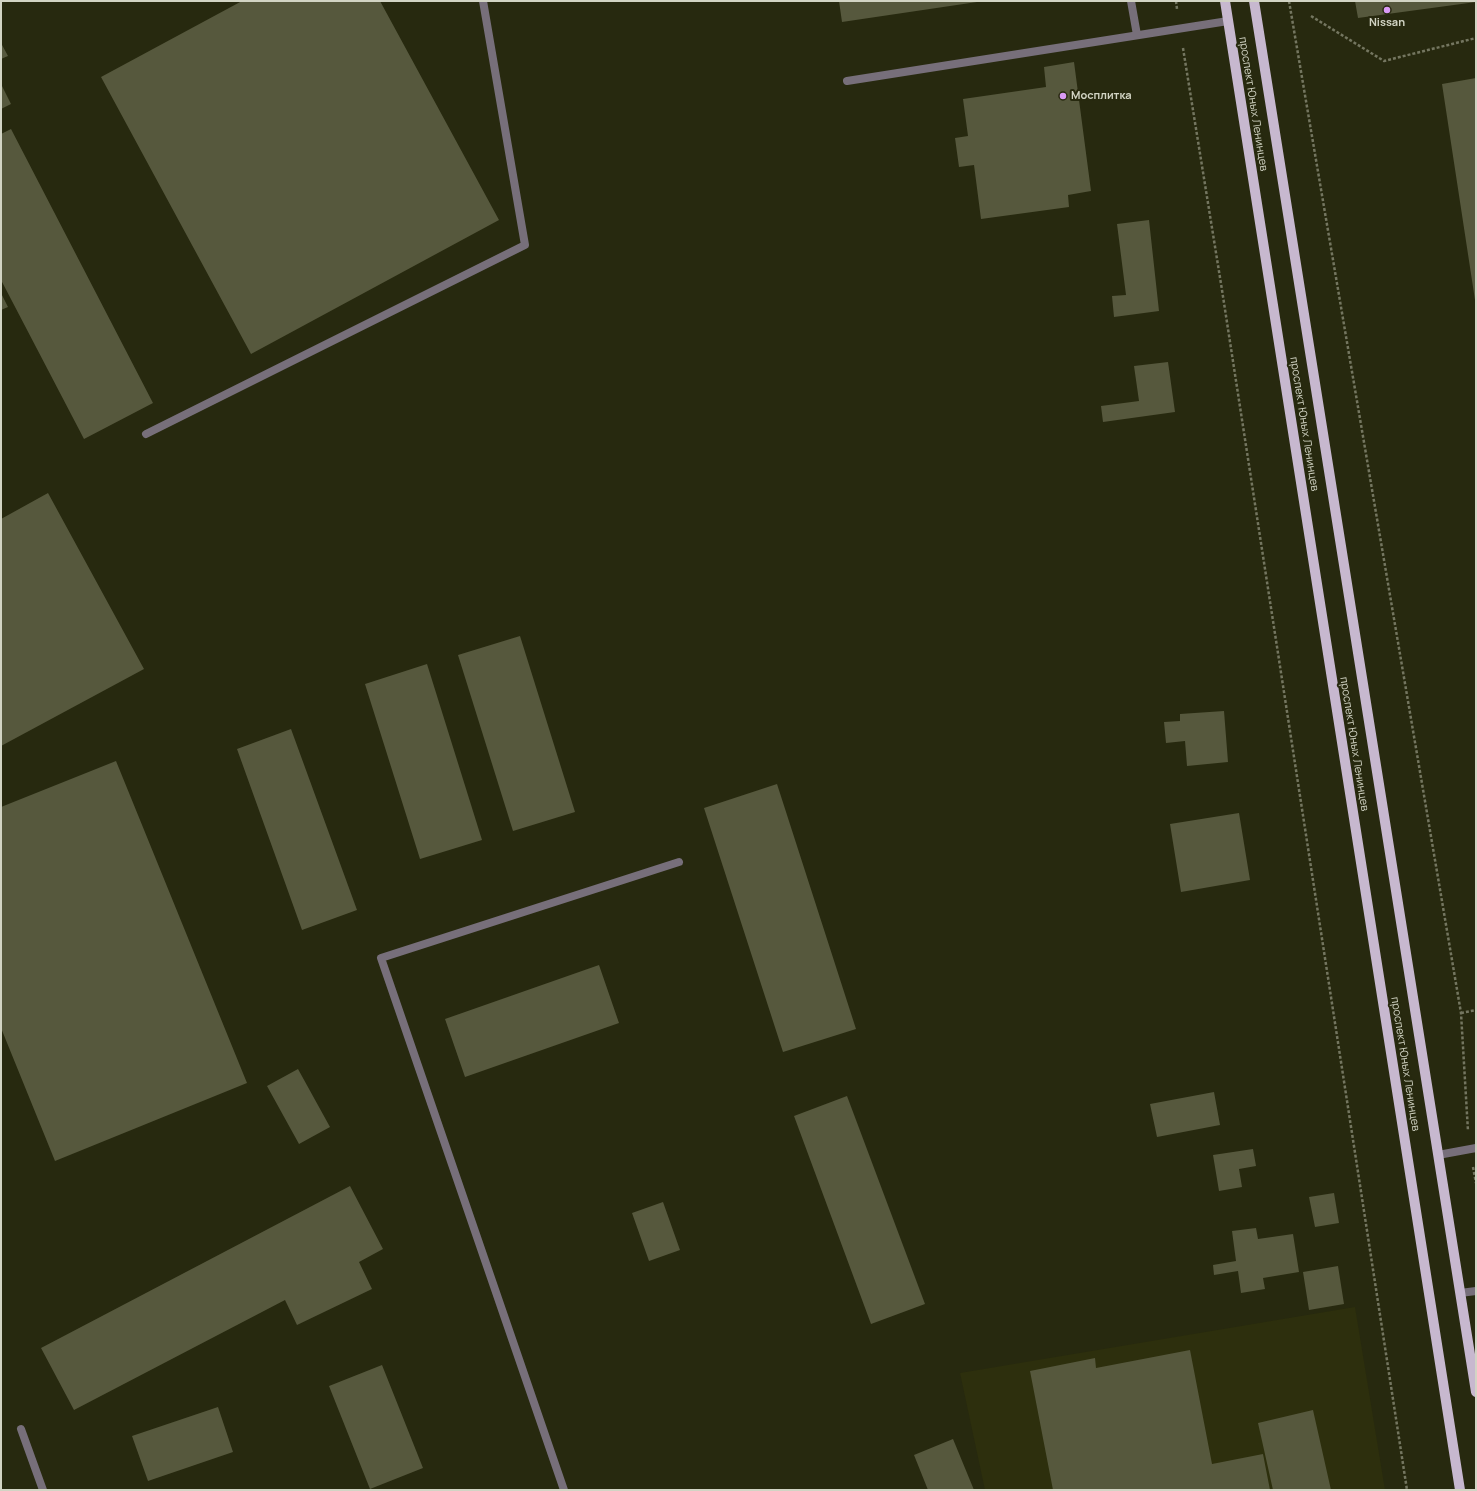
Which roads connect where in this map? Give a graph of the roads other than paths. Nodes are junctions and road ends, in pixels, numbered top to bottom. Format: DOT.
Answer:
graph roads {
  1 [pos="483,1"];
  2 [pos="1131,1"];
  3 [pos="1225,1"];
  4 [pos="1254,1"];
  5 [pos="1228,21"];
  6 [pos="1137,35"];
  7 [pos="847,81"];
  8 [pos="146,434"];
  9 [pos="679,862"];
  10 [pos="1473,1148"];
  11 [pos="1438,1155"];
  12 [pos="1476,1291"];
  13 [pos="1460,1294"];
  14 [pos="1476,1392"];
  15 [pos="21,1430"];
  16 [pos="43,1490"];
  17 [pos="564,1490"];
  18 [pos="1460,1490"];
  1 -- 8 [label="street"];
  2 -- 6 [label="street"];
  3 -- 5 [label="main road, проспект Юных Ленинцев"];
  4 -- 11 [label="main road, проспект Юных Ленинцев"];
  5 -- 6 [label="street"];
  5 -- 18 [label="main road, проспект Юных Ленинцев"];
  6 -- 7 [label="street"];
  9 -- 17 [label="street"];
  10 -- 11 [label="street"];
  11 -- 13 [label="main road, проспект Юных Ленинцев"];
  12 -- 13 [label="street"];
  13 -- 14 [label="main road, проспект Юных Ленинцев"];
  15 -- 16 [label="street"];
}
